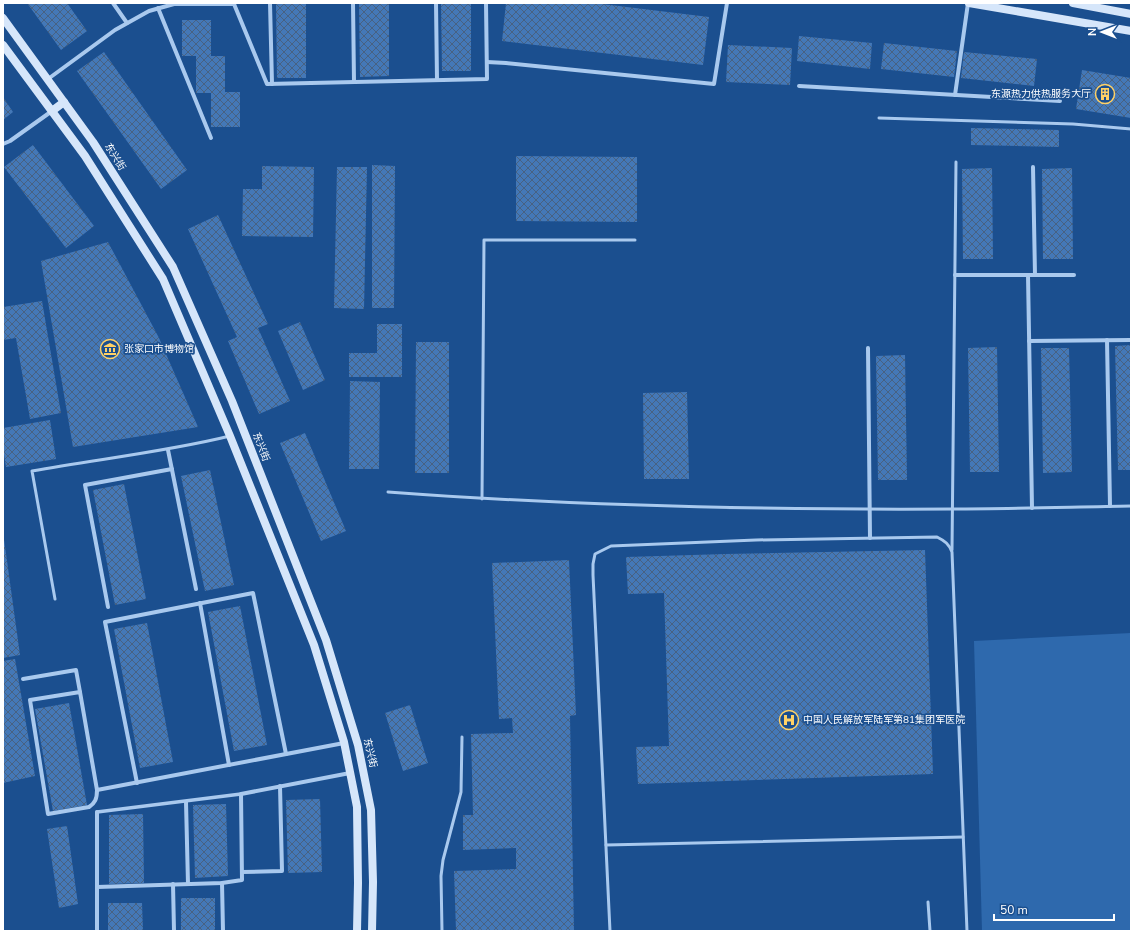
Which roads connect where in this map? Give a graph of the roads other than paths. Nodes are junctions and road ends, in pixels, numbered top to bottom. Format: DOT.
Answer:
graph roads {
  1 [pos="113,3"];
  2 [pos="174,3"];
  3 [pos="270,3"];
  4 [pos="354,3"];
  5 [pos="436,3"];
  6 [pos="486,3"];
  7 [pos="727,3"];
  8 [pos="973,3"];
  9 [pos="1073,3"];
  10 [pos="158,8"];
  11 [pos="1131,14"];
  12 [pos="3,18"];
  13 [pos="127,23"];
  14 [pos="1131,31"];
  15 [pos="3,45"];
  16 [pos="487,62"];
  17 [pos="48,79"];
  18 [pos="437,80"];
  19 [pos="354,82"];
  20 [pos="272,84"];
  21 [pos="799,86"];
  22 [pos="955,95"];
  23 [pos="1060,101"];
  24 [pos="64,102"];
  25 [pos="52,111"];
  26 [pos="879,118"];
  27 [pos="1131,130"];
  28 [pos="211,138"];
  29 [pos="3,144"];
  30 [pos="956,162"];
  31 [pos="1033,167"];
  32 [pos="635,240"];
  33 [pos="955,275"];
  34 [pos="1028,275"];
  35 [pos="1035,275"];
  36 [pos="1074,275"];
  37 [pos="1107,340"];
  38 [pos="1131,340"];
  39 [pos="1029,341"];
  40 [pos="868,348"];
  41 [pos="230,436"];
  42 [pos="168,450"];
  43 [pos="172,469"];
  44 [pos="388,492"];
  45 [pos="482,499"];
  46 [pos="1110,506"];
  47 [pos="1131,506"];
  48 [pos="1032,508"];
  49 [pos="870,509"];
  50 [pos="953,509"];
  51 [pos="870,538"];
  52 [pos="952,552"];
  53 [pos="196,589"];
  54 [pos="55,598"];
  55 [pos="200,603"];
  56 [pos="108,607"];
  57 [pos="22,679"];
  58 [pos="80,692"];
  59 [pos="462,737"];
  60 [pos="344,742"];
  61 [pos="286,754"];
  62 [pos="229,765"];
  63 [pos="350,773"];
  64 [pos="137,783"];
  65 [pos="280,786"];
  66 [pos="97,790"];
  67 [pos="241,794"];
  68 [pos="186,802"];
  69 [pos="97,812"];
  70 [pos="963,837"];
  71 [pos="606,845"];
  72 [pos="242,872"];
  73 [pos="222,883"];
  74 [pos="173,884"];
  75 [pos="188,884"];
  76 [pos="97,887"];
  77 [pos="928,902"];
  78 [pos="97,931"];
  79 [pos="174,931"];
  80 [pos="222,931"];
  81 [pos="357,931"];
  82 [pos="372,931"];
  83 [pos="442,931"];
  84 [pos="610,931"];
  85 [pos="930,931"];
  86 [pos="967,931"];
  1 -- 13 [label="street"];
  2 -- 10 [label="street"];
  2 -- 20 [label="street"];
  3 -- 20 [label="street"];
  4 -- 19 [label="street"];
  5 -- 18 [label="street"];
  6 -- 16 [label="street"];
  7 -- 16 [label="street"];
  8 -- 14 [label="main road"];
  8 -- 22 [label="street"];
  9 -- 11 [label="main road"];
  10 -- 13 [label="street"];
  10 -- 28 [label="street"];
  12 -- 17 [label="main road, 东兴街"];
  13 -- 17 [label="street"];
  15 -- 25 [label="main road"];
  16 -- 18 [label="street"];
  17 -- 24 [label="main road, 东兴街"];
  18 -- 19 [label="street"];
  19 -- 20 [label="street"];
  21 -- 22 [label="street"];
  22 -- 23 [label="street"];
  24 -- 25 [label="main road"];
  24 -- 82 [label="main road, 东兴街"];
  25 -- 29 [label="street"];
  25 -- 41 [label="main road"];
  26 -- 27 [label="lane"];
  30 -- 33 [label="lane"];
  31 -- 35 [label="street"];
  32 -- 45 [label="lane"];
  33 -- 34 [label="street"];
  33 -- 50 [label="lane"];
  34 -- 35 [label="street"];
  34 -- 39 [label="street"];
  35 -- 36 [label="street"];
  37 -- 38 [label="street"];
  37 -- 39 [label="street"];
  37 -- 46 [label="street"];
  39 -- 48 [label="street"];
  40 -- 49 [label="street"];
  41 -- 42 [label="lane"];
  41 -- 60 [label="main road"];
  42 -- 43 [label="street"];
  42 -- 54 [label="lane"];
  43 -- 53 [label="street"];
  43 -- 56 [label="street"];
  44 -- 45 [label="lane"];
  45 -- 49 [label="lane"];
  46 -- 47 [label="lane"];
  46 -- 48 [label="lane"];
  48 -- 50 [label="lane"];
  49 -- 50 [label="lane"];
  49 -- 51 [label="street"];
  50 -- 52 [label="lane"];
  51 -- 52 [label="lane"];
  51 -- 71 [label="lane"];
  52 -- 70 [label="lane"];
  55 -- 61 [label="street"];
  55 -- 62 [label="street"];
  55 -- 64 [label="street"];
  57 -- 58 [label="street"];
  58 -- 66 [label="street"];
  58 -- 66 [label="street"];
  59 -- 83 [label="lane"];
  60 -- 61 [label="street"];
  60 -- 63 [label="main road"];
  61 -- 62 [label="street"];
  62 -- 64 [label="street"];
  63 -- 65 [label="street"];
  63 -- 81 [label="main road"];
  64 -- 66 [label="street"];
  65 -- 67 [label="street"];
  65 -- 72 [label="street"];
  67 -- 68 [label="street"];
  67 -- 72 [label="street"];
  68 -- 69 [label="street"];
  68 -- 75 [label="street"];
  69 -- 76 [label="street"];
  70 -- 71 [label="lane"];
  70 -- 86 [label="lane"];
  71 -- 84 [label="lane"];
  72 -- 73 [label="street"];
  73 -- 75 [label="street"];
  73 -- 80 [label="street"];
  74 -- 75 [label="street"];
  74 -- 76 [label="street"];
  74 -- 79 [label="street"];
  76 -- 78 [label="street"];
  77 -- 85 [label="lane"];
}
